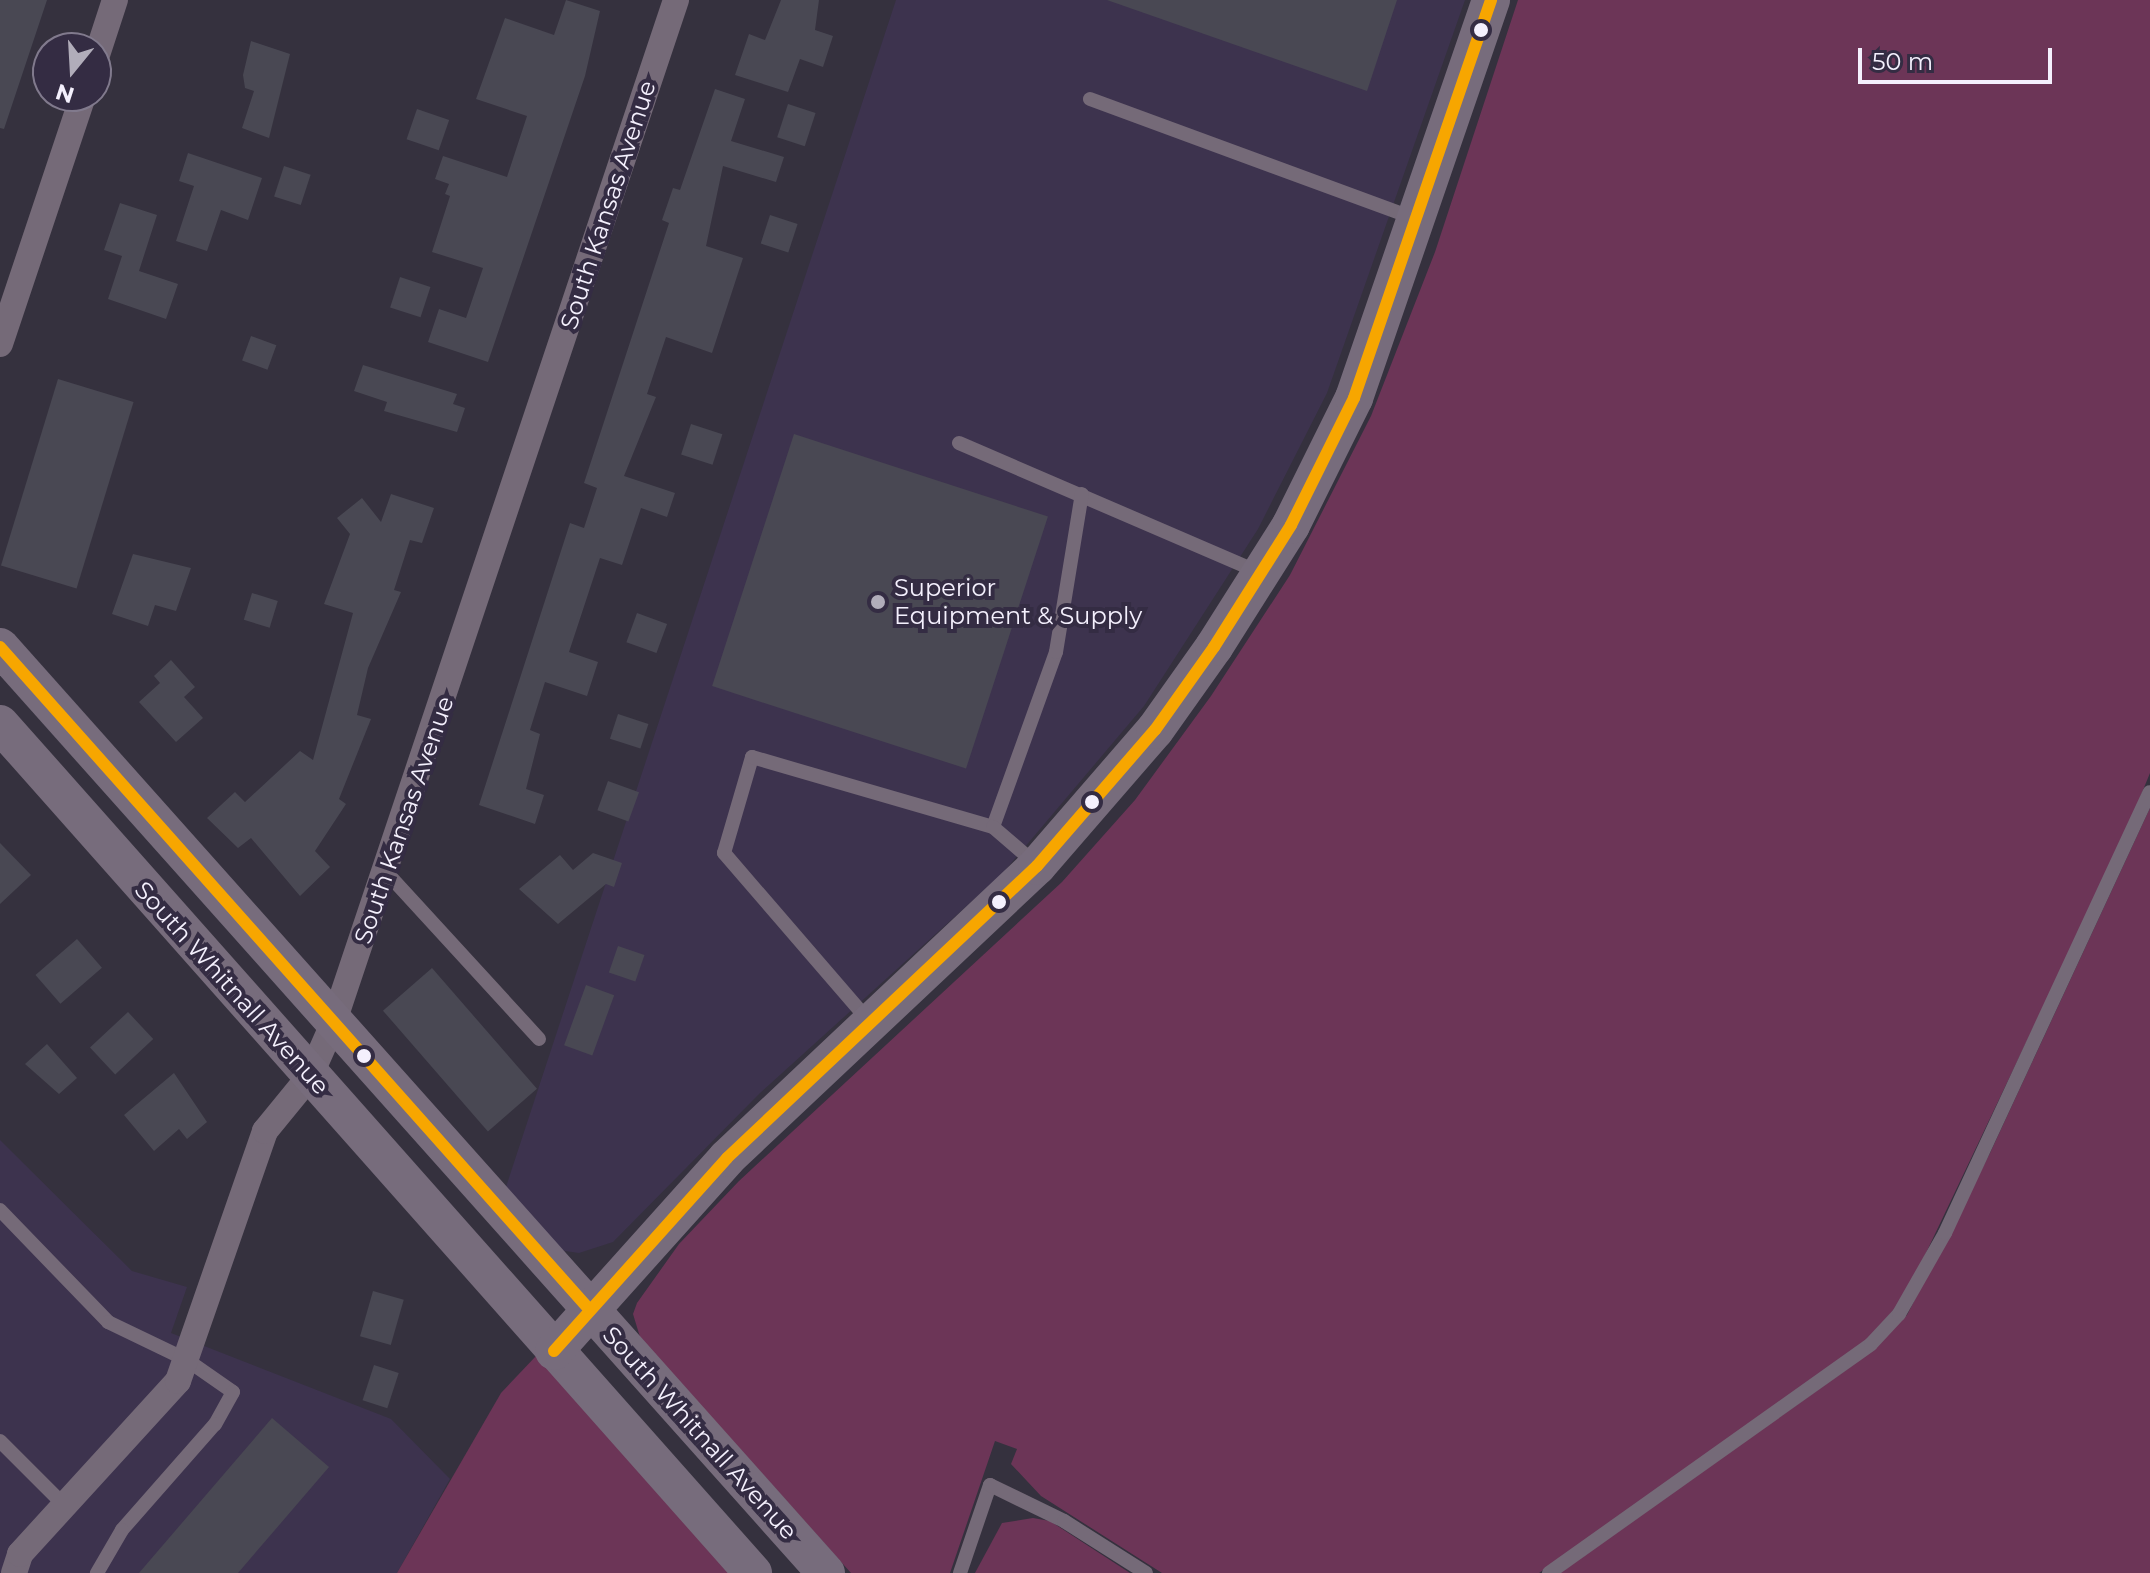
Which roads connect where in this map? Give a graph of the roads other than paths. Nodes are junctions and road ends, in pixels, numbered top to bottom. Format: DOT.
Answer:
graph roads {
  1 [pos="115,0"];
  2 [pos="676,0"];
  3 [pos="1491,0"];
  4 [pos="105,32"];
  5 [pos="1090,99"];
  6 [pos="78,112"];
  7 [pos="1417,220"];
  8 [pos="0,344"];
  9 [pos="959,443"];
  10 [pos="1082,494"];
  11 [pos="1261,573"];
  12 [pos="0,647"];
  13 [pos="0,724"];
  14 [pos="113,775"];
  15 [pos="2150,792"];
  16 [pos="74,811"];
  17 [pos="993,827"];
  18 [pos="1037,866"];
  19 [pos="387,873"];
  20 [pos="870,1022"];
  21 [pos="333,1024"];
  22 [pos="539,1039"];
  23 [pos="310,1076"];
  24 [pos="0,1210"];
  25 [pos="589,1309"];
  26 [pos="554,1351"];
  27 [pos="187,1360"];
  28 [pos="0,1441"];
  29 [pos="66,1507"];
  30 [pos="14,1573"];
  31 [pos="97,1573"];
  32 [pos="753,1573"];
  33 [pos="826,1573"];
  34 [pos="960,1573"];
  35 [pos="1146,1573"];
  36 [pos="1549,1573"];
  1 -- 4 [label="street"];
  2 -- 19 [label="street, South Kansas Avenue"];
  3 -- 7 [label="street"];
  5 -- 7 [label="lane"];
  6 -- 8 [label="street"];
  7 -- 11 [label="street"];
  9 -- 10 [label="lane"];
  10 -- 11 [label="lane"];
  10 -- 17 [label="lane"];
  11 -- 18 [label="street"];
  12 -- 14 [label="street, South Whitnall Avenue"];
  13 -- 16 [label="street, South Whitnall Avenue"];
  14 -- 16 [label="street"];
  14 -- 21 [label="street, South Whitnall Avenue"];
  15 -- 36 [label="lane"];
  16 -- 23 [label="street, South Whitnall Avenue"];
  17 -- 18 [label="lane"];
  17 -- 20 [label="lane"];
  18 -- 20 [label="street"];
  19 -- 21 [label="street, South Kansas Avenue"];
  19 -- 22 [label="lane"];
  20 -- 25 [label="street"];
  21 -- 23 [label="street, South Kansas Avenue"];
  21 -- 25 [label="street, South Whitnall Avenue"];
  23 -- 26 [label="street, South Whitnall Avenue"];
  23 -- 27 [label="street, South Kansas Avenue"];
  24 -- 27 [label="lane"];
  25 -- 26 [label="street"];
  25 -- 33 [label="street, South Whitnall Avenue"];
  26 -- 32 [label="street, South Whitnall Avenue"];
  27 -- 29 [label="street, South Kansas Avenue"];
  27 -- 31 [label="lane"];
  28 -- 29 [label="lane"];
  29 -- 30 [label="street, South Kansas Avenue"];
  34 -- 35 [label="lane"];
}
